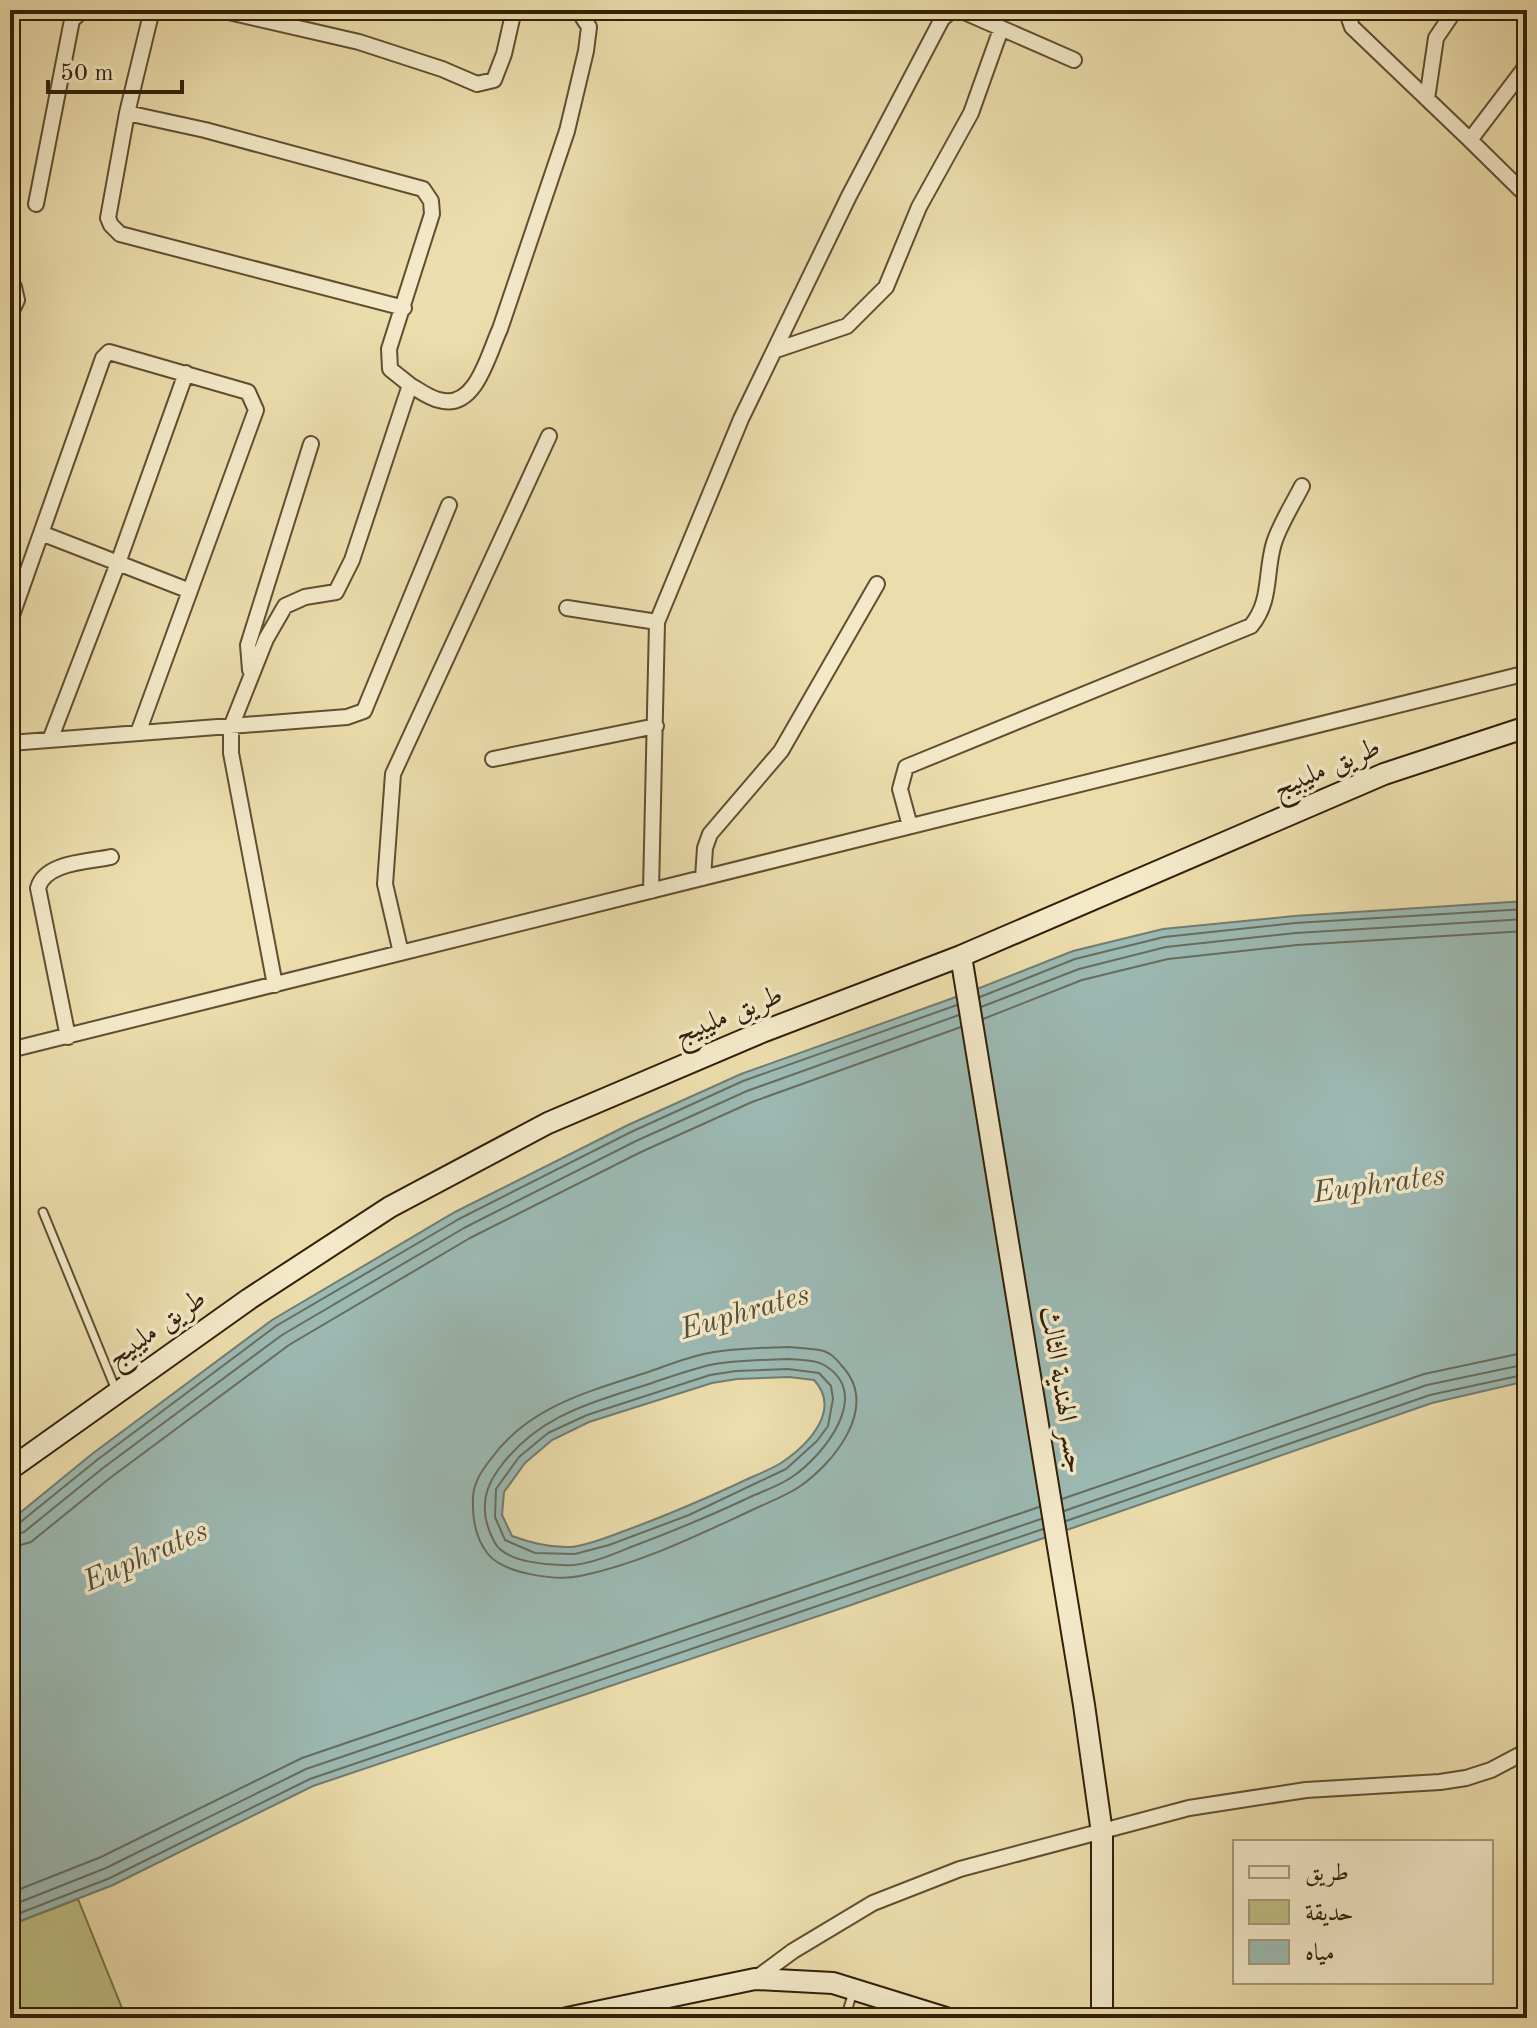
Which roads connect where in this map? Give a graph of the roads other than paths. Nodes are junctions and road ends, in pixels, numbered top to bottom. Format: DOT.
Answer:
graph roads {
  1 [pos="83,10"];
  2 [pos="128,10"];
  3 [pos="220,10"];
  4 [pos="514,10"];
  5 [pos="578,10"];
  6 [pos="1346,10"];
  7 [pos="1455,10"];
  8 [pos="152,12"];
  9 [pos="1001,29"];
  10 [pos="1074,60"];
  11 [pos="1527,65"];
  12 [pos="1427,99"];
  13 [pos="127,113"];
  14 [pos="1470,140"];
  15 [pos="1527,195"];
  16 [pos="36,204"];
  17 [pos="10,285"];
  18 [pos="404,308"];
  19 [pos="10,315"];
  20 [pos="776,350"];
  21 [pos="186,373"];
  22 [pos="410,385"];
  23 [pos="549,436"];
  24 [pos="311,444"];
  25 [pos="1302,486"];
  26 [pos="449,505"];
  27 [pos="41,533"];
  28 [pos="118,563"];
  29 [pos="877,584"];
  30 [pos="190,591"];
  31 [pos="567,608"];
  32 [pos="10,621"];
  33 [pos="657,622"];
  34 [pos="1527,673"];
  35 [pos="250,674"];
  36 [pos="656,726"];
  37 [pos="231,727"];
  38 [pos="1527,727"];
  39 [pos="138,733"];
  40 [pos="50,740"];
  41 [pos="10,743"];
  42 [pos="493,759"];
  43 [pos="910,826"];
  44 [pos="111,857"];
  45 [pos="703,878"];
  46 [pos="651,891"];
  47 [pos="401,953"];
  48 [pos="961,956"];
  49 [pos="275,985"];
  50 [pos="68,1037"];
  51 [pos="10,1050"];
  52 [pos="43,1212"];
  53 [pos="117,1392"];
  54 [pos="10,1469"];
  55 [pos="1527,1751"];
  56 [pos="1102,1833"];
  57 [pos="755,1979"];
  58 [pos="854,1989"];
  59 [pos="567,2018"];
  60 [pos="845,2018"];
  61 [pos="946,2018"];
  62 [pos="1102,2018"];
  1 -- 16 [label="street"];
  2 -- 8 [label="street"];
  3 -- 4 [label="street"];
  5 -- 22 [label="street"];
  6 -- 12 [label="street"];
  7 -- 12 [label="street"];
  8 -- 13 [label="street"];
  9 -- 10 [label="street"];
  9 -- 20 [label="street"];
  9 -- 20 [label="street"];
  11 -- 14 [label="street"];
  12 -- 14 [label="street"];
  13 -- 18 [label="street"];
  13 -- 18 [label="street"];
  14 -- 15 [label="street"];
  17 -- 19 [label="street"];
  18 -- 22 [label="street"];
  20 -- 33 [label="street"];
  21 -- 27 [label="street"];
  21 -- 28 [label="street"];
  21 -- 30 [label="street"];
  22 -- 35 [label="street"];
  23 -- 47 [label="street"];
  24 -- 35 [label="street"];
  25 -- 43 [label="street"];
  26 -- 37 [label="street"];
  27 -- 28 [label="street"];
  27 -- 32 [label="street"];
  28 -- 30 [label="street"];
  28 -- 40 [label="street"];
  29 -- 45 [label="street"];
  30 -- 39 [label="street"];
  31 -- 33 [label="street"];
  33 -- 36 [label="street"];
  34 -- 43 [label="street"];
  35 -- 37 [label="street"];
  36 -- 42 [label="street"];
  36 -- 46 [label="street"];
  37 -- 39 [label="street"];
  37 -- 49 [label="street"];
  38 -- 48 [label="street, طريق مليبيج"];
  39 -- 40 [label="street"];
  40 -- 41 [label="street"];
  43 -- 45 [label="street"];
  44 -- 50 [label="street"];
  45 -- 46 [label="street"];
  46 -- 47 [label="street"];
  47 -- 49 [label="street"];
  48 -- 53 [label="street, طريق مليبيج"];
  48 -- 56 [label="street, جسر الهندية الثالث"];
  49 -- 50 [label="street"];
  50 -- 51 [label="street"];
  52 -- 53 [label="lane"];
  53 -- 54 [label="street, طريق مليبيج"];
  55 -- 56 [label="street"];
  56 -- 57 [label="street"];
  56 -- 62 [label="street, جسر الهندية الثالث"];
  57 -- 58 [label="street"];
  57 -- 59 [label="street"];
  58 -- 60 [label="lane"];
  58 -- 61 [label="street"];
}
